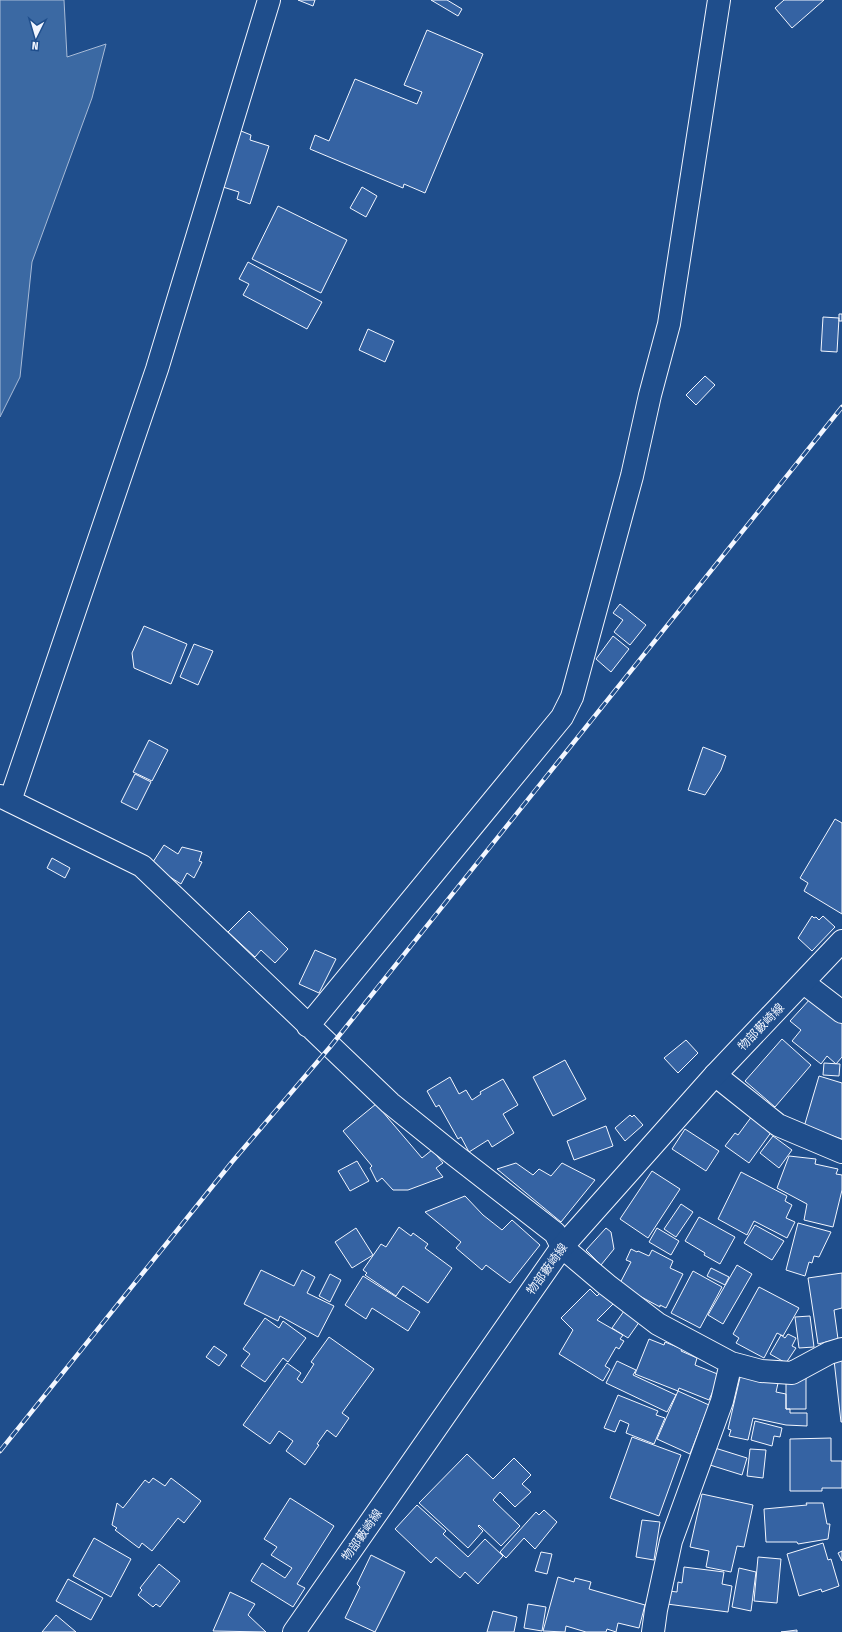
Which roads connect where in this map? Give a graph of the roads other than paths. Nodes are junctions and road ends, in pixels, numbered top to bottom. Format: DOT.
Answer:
graph roads {
  1 [pos="269,0"];
  2 [pos="719,0"];
  3 [pos="5,799"];
  4 [pos="842,941"];
  5 [pos="804,983"];
  6 [pos="842,1012"];
  7 [pos="308,1026"];
  8 [pos="715,1075"];
  9 [pos="842,1152"];
  10 [pos="562,1247"];
  11 [pos="842,1349"];
  12 [pos="731,1363"];
  13 [pos="294,1632"];
  14 [pos="653,1632"];
  1 -- 3 [label="street"];
  2 -- 7 [label="street"];
  3 -- 7 [label="street"];
  4 -- 5 [label="street, 物部藪崎線"];
  5 -- 6 [label="street"];
  5 -- 8 [label="street, 物部藪崎線"];
  7 -- 10 [label="street"];
  8 -- 9 [label="street"];
  8 -- 10 [label="street, 物部藪崎線"];
  10 -- 12 [label="street"];
  10 -- 13 [label="street, 物部藪崎線"];
  11 -- 12 [label="street"];
  12 -- 14 [label="street"];
}
